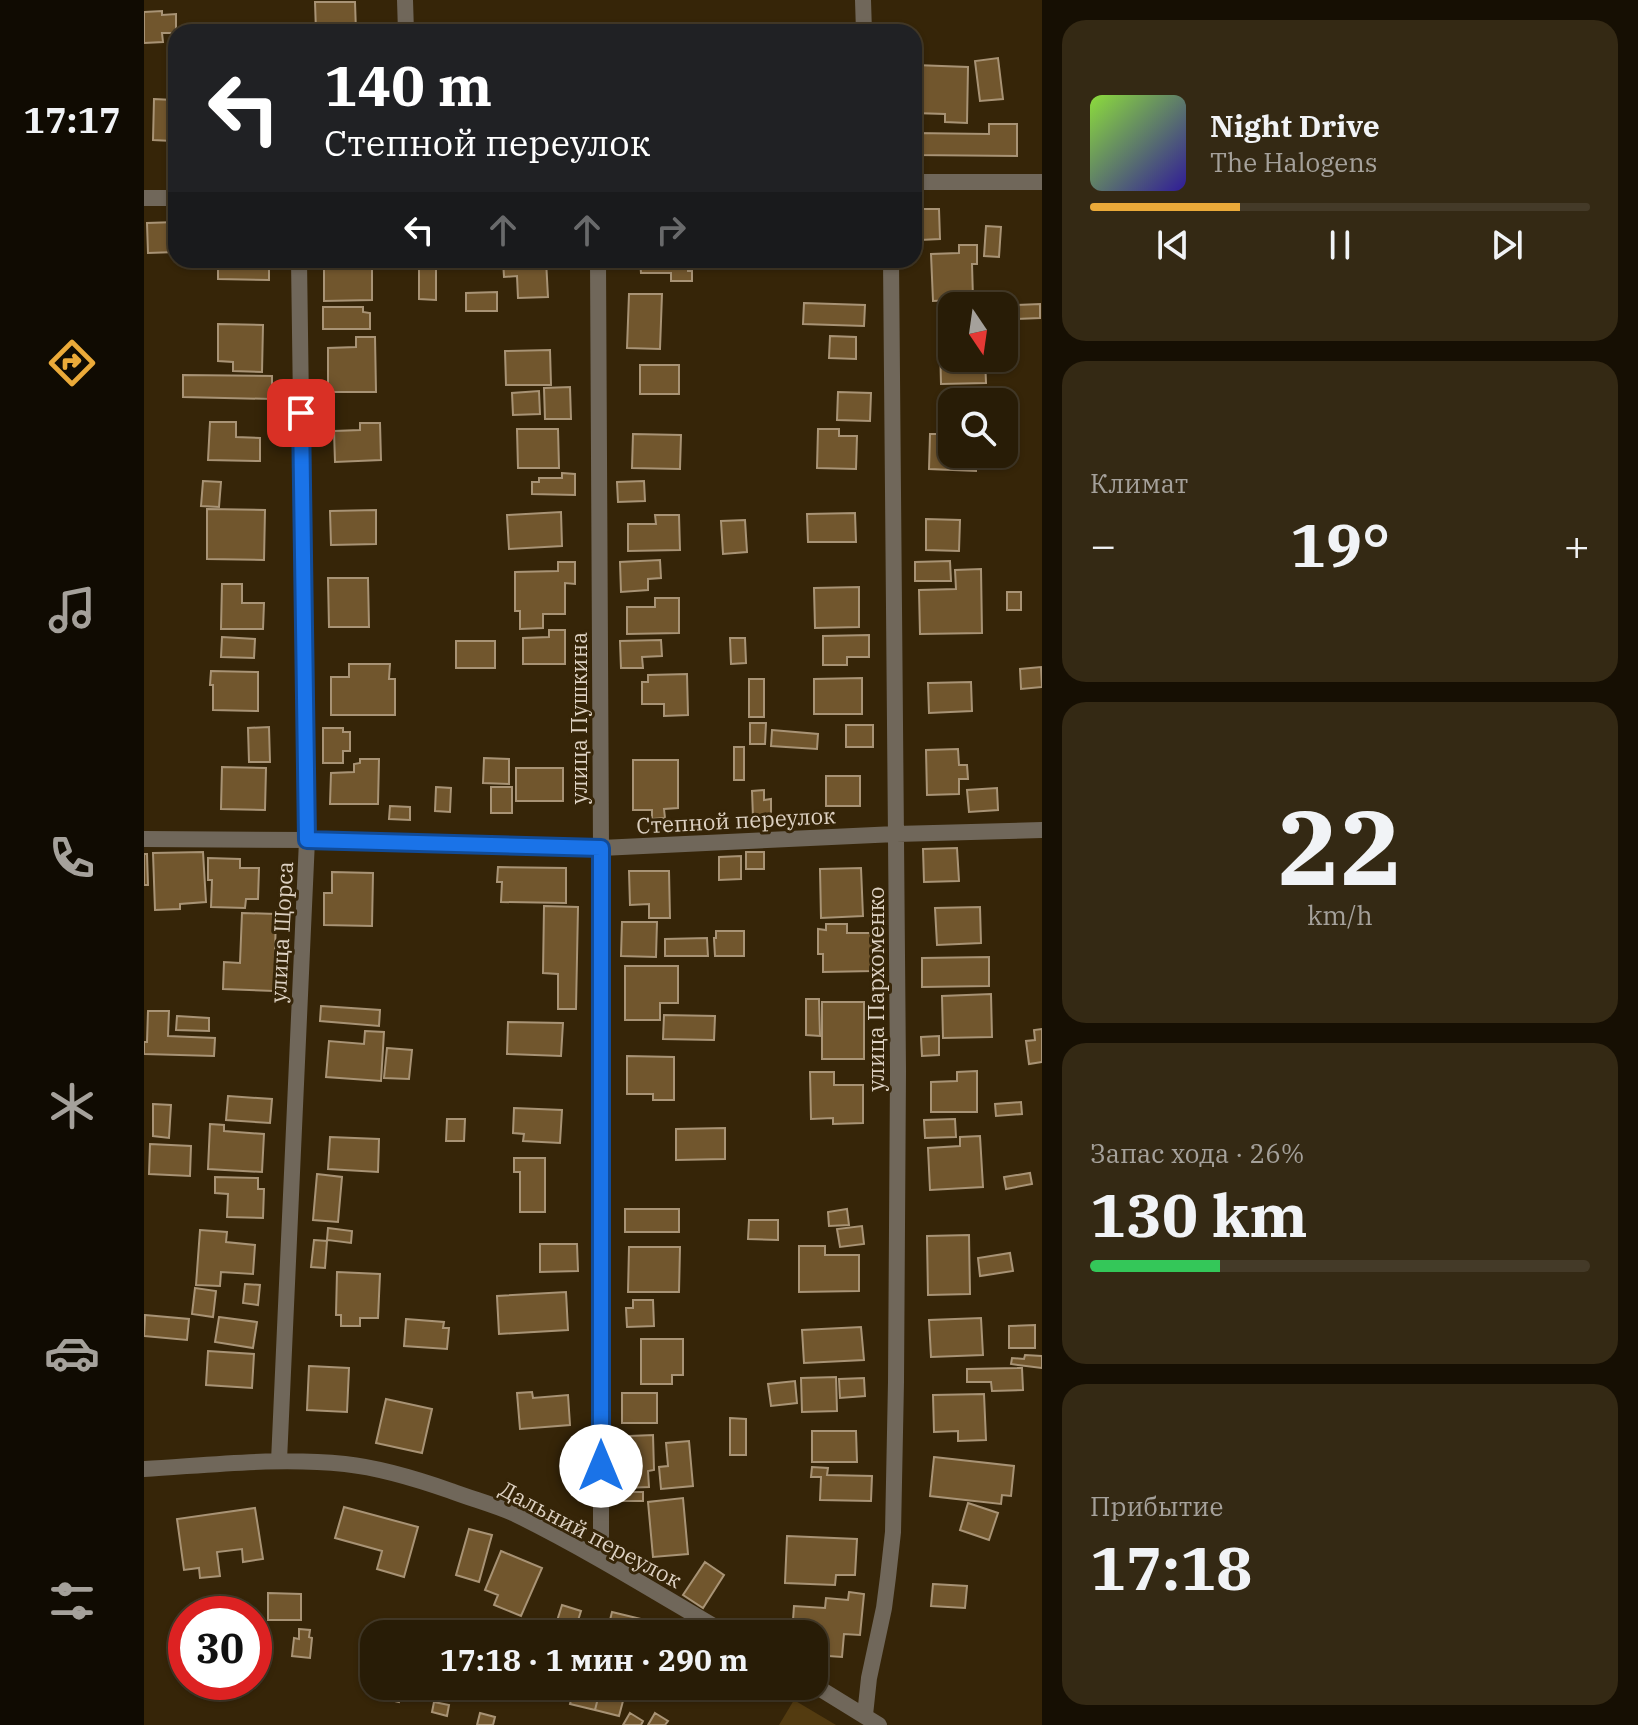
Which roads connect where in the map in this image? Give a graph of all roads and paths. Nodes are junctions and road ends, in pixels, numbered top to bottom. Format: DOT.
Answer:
graph roads {
  1 [pos="405,0"];
  2 [pos="863,0"];
  3 [pos="406,24"];
  4 [pos="864,24"];
  5 [pos="922,182"];
  6 [pos="1042,182"];
  7 [pos="144,198"];
  8 [pos="168,198"];
  9 [pos="299,268"];
  10 [pos="598,268"];
  11 [pos="891,268"];
  12 [pos="1042,830"];
  13 [pos="896,834"];
  14 [pos="144,839"];
  15 [pos="307,840"];
  16 [pos="601,848"];
  17 [pos="279,1461"];
  18 [pos="144,1469"];
  19 [pos="601,1559"];
  20 [pos="703,1620"];
  21 [pos="828,1693"];
  22 [pos="872,1720"];
  1 -- 3 [label="street"];
  2 -- 4 [label="street"];
  5 -- 6 [label="street"];
  7 -- 8 [label="street"];
  9 -- 15 [label="street, улица Щорса"];
  10 -- 16 [label="street, улица Пушкина"];
  11 -- 13 [label="street, улица Пархоменко"];
  12 -- 13 [label="street, Степной переулок"];
  13 -- 16 [label="street, Степной переулок"];
  13 -- 22 [label="street, улица Пархоменко"];
  14 -- 15 [label="street, Степной переулок"];
  15 -- 16 [label="street, Степной переулок"];
  15 -- 17 [label="street, улица Щорса"];
  16 -- 19 [label="street, улица Пушкина"];
  17 -- 18 [label="street, Дальний переулок"];
  17 -- 19 [label="street, Дальний переулок"];
  19 -- 20 [label="street, Дальний переулок"];
  21 -- 22 [label="street"];
}
